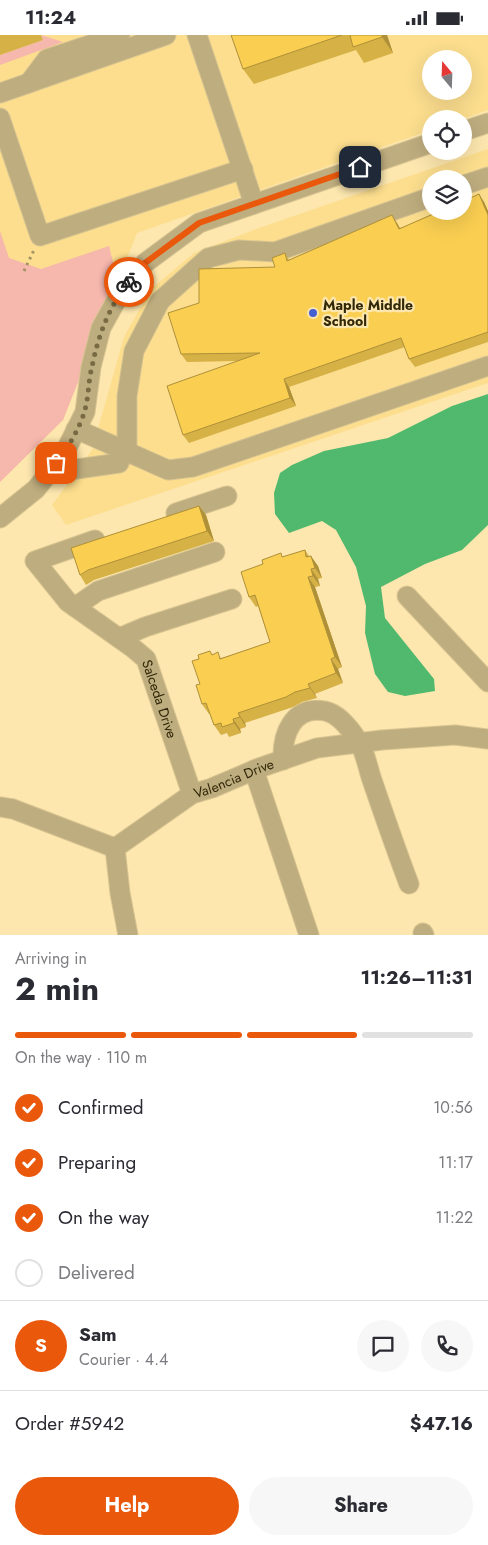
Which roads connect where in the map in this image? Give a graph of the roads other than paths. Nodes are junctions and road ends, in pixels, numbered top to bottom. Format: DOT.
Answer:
graph roads {
  1 [pos="120,35"];
  2 [pos="166,35"];
  3 [pos="197,35"];
  4 [pos="29,83"];
  5 [pos="0,93"];
  6 [pos="0,118"];
  7 [pos="488,123"];
  8 [pos="472,128"];
  9 [pos="422,146"];
  10 [pos="243,169"];
  11 [pos="488,177"];
  12 [pos="472,182"];
  13 [pos="422,200"];
  14 [pos="254,204"];
  15 [pos="488,366"];
  16 [pos="76,429"];
  17 [pos="124,451"];
  18 [pos="49,473"];
  19 [pos="227,496"];
  20 [pos="0,518"];
  21 [pos="163,518"];
  22 [pos="108,536"];
  23 [pos="215,553"];
  24 [pos="407,596"];
  25 [pos="232,599"];
  26 [pos="75,607"];
  27 [pos="119,638"];
  28 [pos="488,683"];
  29 [pos="488,739"];
  30 [pos="360,743"];
  31 [pos="283,760"];
  32 [pos="254,770"];
  33 [pos="192,794"];
  34 [pos="0,807"];
  35 [pos="115,848"];
  36 [pos="409,885"];
  37 [pos="128,935"];
  38 [pos="309,935"];
  1 -- 4 [label="street"];
  2 -- 4 [label="street"];
  3 -- 10 [label="street"];
  4 -- 5 [label="street"];
  6 -- 10 [label="street"];
  7 -- 8 [label="street"];
  9 -- 14 [label="street"];
  10 -- 14 [label="street"];
  11 -- 12 [label="street"];
  13 -- 17 [label="street"];
  14 -- 16 [label="street"];
  15 -- 17 [label="street"];
  16 -- 17 [label="street"];
  16 -- 18 [label="street"];
  17 -- 18 [label="street"];
  18 -- 20 [label="street"];
  19 -- 21 [label="street"];
  22 -- 26 [label="street, Salceda Drive"];
  23 -- 26 [label="street"];
  24 -- 28 [label="street"];
  25 -- 27 [label="street"];
  26 -- 27 [label="street, Salceda Drive"];
  27 -- 33 [label="street, Salceda Drive"];
  29 -- 30 [label="street, Valencia Drive"];
  30 -- 31 [label="street, Valencia Drive"];
  30 -- 31 [label="street"];
  30 -- 36 [label="street"];
  31 -- 32 [label="street, Valencia Drive"];
  32 -- 33 [label="street, Valencia Drive"];
  32 -- 38 [label="street"];
  33 -- 35 [label="street, Valencia Drive"];
  34 -- 35 [label="street"];
  35 -- 37 [label="street"];
}
